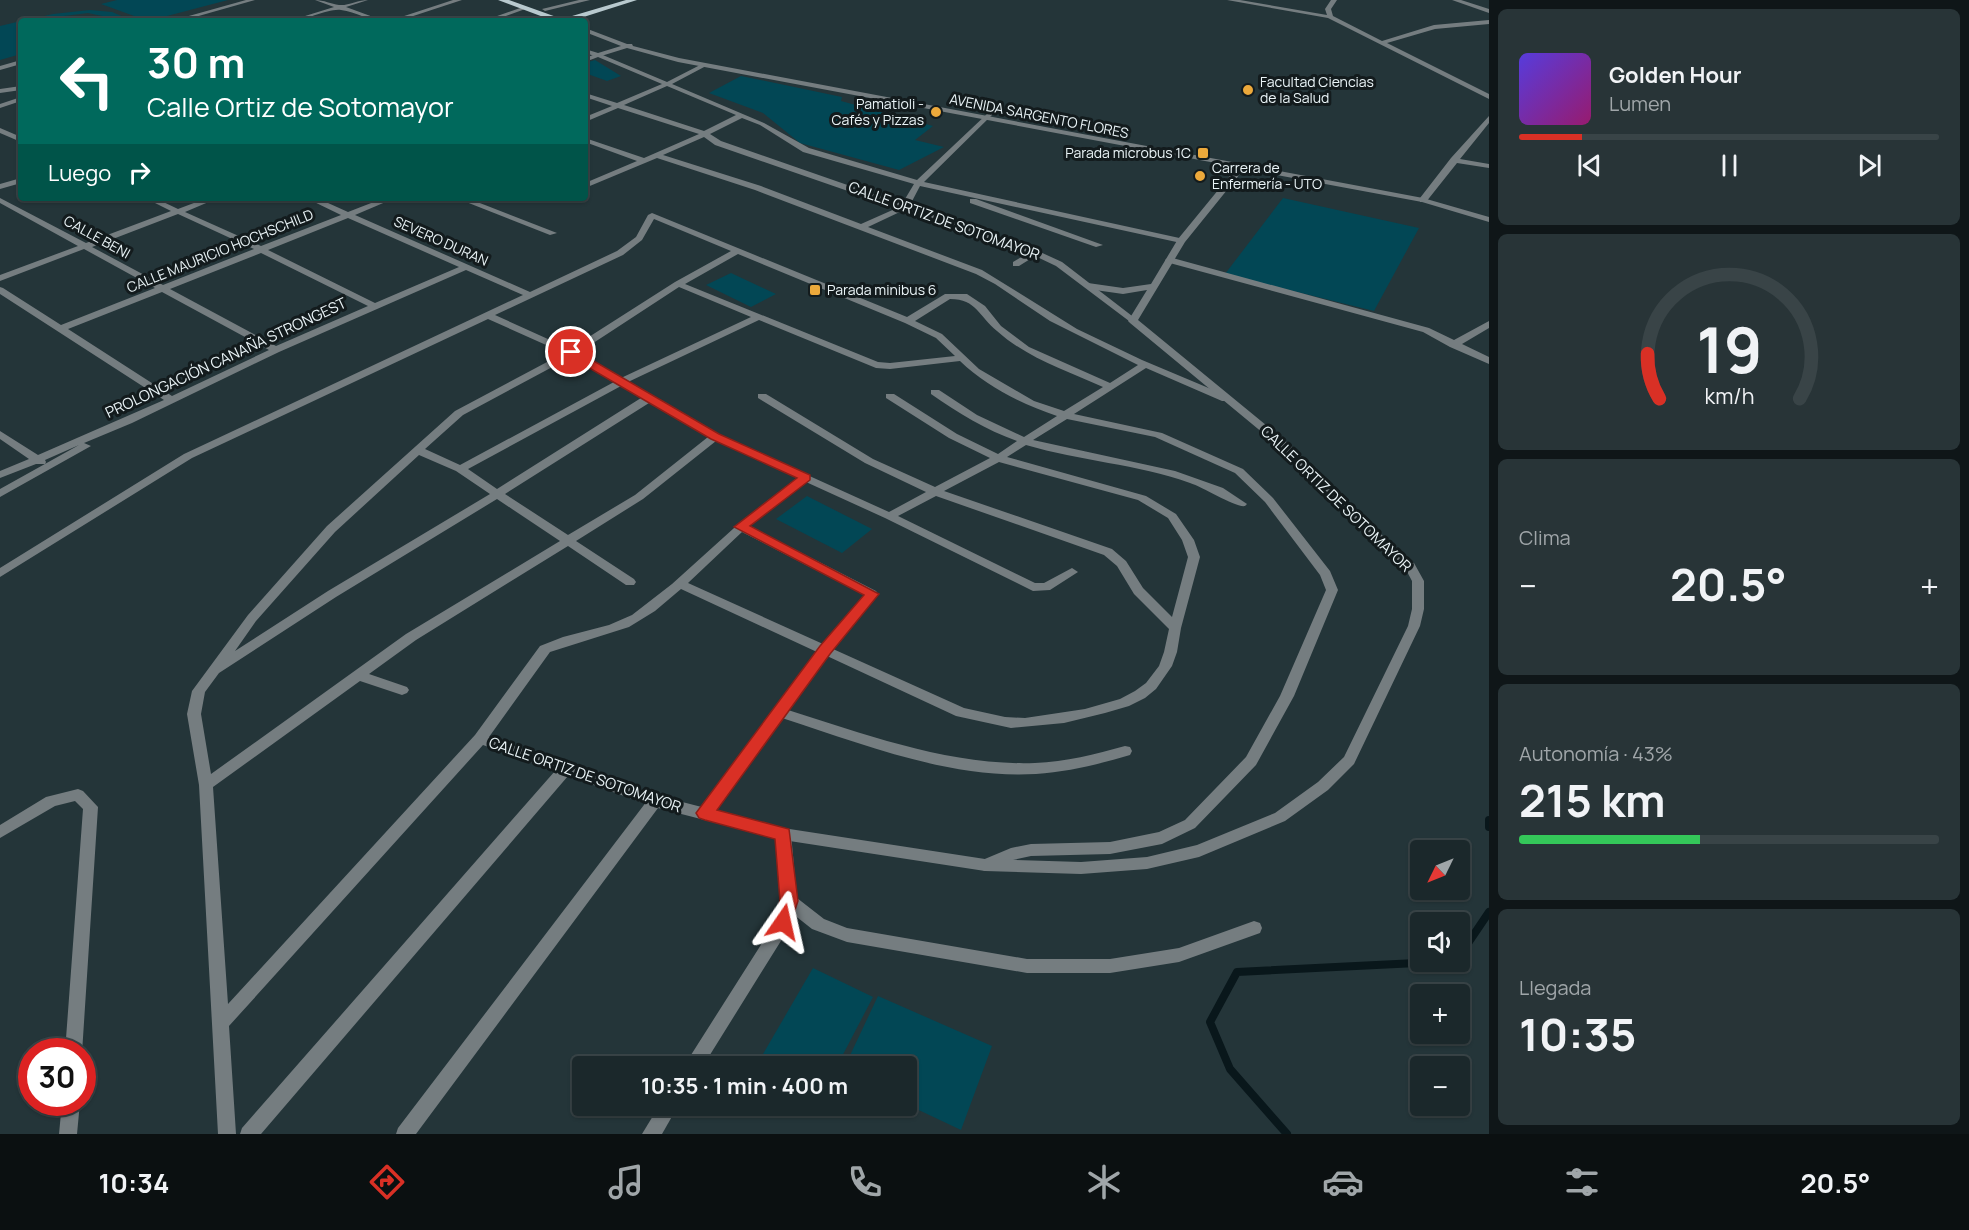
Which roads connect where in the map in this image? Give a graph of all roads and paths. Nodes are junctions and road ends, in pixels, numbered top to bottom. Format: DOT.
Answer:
graph roads {
  1 [pos="252,0"];
  2 [pos="318,0"];
  3 [pos="365,0"];
  4 [pos="459,0"];
  5 [pos="502,0"];
  6 [pos="520,0"];
  7 [pos="587,0"];
  8 [pos="623,0"];
  9 [pos="633,0"];
  10 [pos="1230,0"];
  11 [pos="1334,0"];
  12 [pos="1455,0"];
  13 [pos="340,7"];
  14 [pos="525,8"];
  15 [pos="545,9"];
  16 [pos="1489,11"];
  17 [pos="1330,17"];
  18 [pos="185,18"];
  19 [pos="302,18"];
  20 [pos="372,18"];
  21 [pos="402,18"];
  22 [pos="495,18"];
  23 [pos="560,18"];
  24 [pos="562,18"];
  25 [pos="567,18"];
  26 [pos="568,18"];
  27 [pos="1489,22"];
  28 [pos="588,24"];
  29 [pos="588,32"];
  30 [pos="639,41"];
  31 [pos="1381,43"];
  32 [pos="627,46"];
  33 [pos="588,52"];
  34 [pos="598,55"];
  35 [pos="588,59"];
  36 [pos="18,63"];
  37 [pos="704,65"];
  38 [pos="0,68"];
  39 [pos="18,82"];
  40 [pos="0,85"];
  41 [pos="665,85"];
  42 [pos="18,88"];
  43 [pos="0,91"];
  44 [pos="588,96"];
  45 [pos="1489,97"];
  46 [pos="18,100"];
  47 [pos="0,106"];
  48 [pos="620,106"];
  49 [pos="742,115"];
  50 [pos="987,117"];
  51 [pos="1489,118"];
  52 [pos="588,119"];
  53 [pos="0,130"];
  54 [pos="705,134"];
  55 [pos="18,139"];
  56 [pos="588,141"];
  57 [pos="656,155"];
  58 [pos="1201,156"];
  59 [pos="643,160"];
  60 [pos="1454,160"];
  61 [pos="1489,165"];
  62 [pos="1241,167"];
  63 [pos="18,181"];
  64 [pos="918,183"];
  65 [pos="588,185"];
  66 [pos="0,187"];
  67 [pos="939,187"];
  68 [pos="1430,194"];
  69 [pos="0,200"];
  70 [pos="1423,200"];
  71 [pos="155,201"];
  72 [pos="206,201"];
  73 [pos="317,201"];
  74 [pos="383,201"];
  75 [pos="468,201"];
  76 [pos="905,207"];
  77 [pos="178,212"];
  78 [pos="1489,213"];
  79 [pos="348,214"];
  80 [pos="1489,220"];
  81 [pos="861,227"];
  82 [pos="553,233"];
  83 [pos="1181,241"];
  84 [pos="1099,245"];
  85 [pos="86,246"];
  86 [pos="262,250"];
  87 [pos="738,250"];
  88 [pos="1035,253"];
  89 [pos="1169,260"];
  90 [pos="1016,264"];
  91 [pos="465,267"];
  92 [pos="0,278"];
  93 [pos="678,284"];
  94 [pos="1088,286"];
  95 [pos="1154,286"];
  96 [pos="163,289"];
  97 [pos="0,290"];
  98 [pos="528,294"];
  99 [pos="374,306"];
  100 [pos="490,316"];
  101 [pos="757,318"];
  102 [pos="908,321"];
  103 [pos="1133,321"];
  104 [pos="1489,324"];
  105 [pos="60,329"];
  106 [pos="1474,333"];
  107 [pos="1489,339"];
  108 [pos="1453,345"];
  109 [pos="276,350"];
  110 [pos="571,352"];
  111 [pos="962,358"];
  112 [pos="1489,361"];
  113 [pos="1146,364"];
  114 [pos="619,383"];
  115 [pos="1111,387"];
  116 [pos="935,392"];
  117 [pos="762,396"];
  118 [pos="890,396"];
  119 [pos="649,398"];
  120 [pos="1226,399"];
  121 [pos="172,400"];
  122 [pos="1068,416"];
  123 [pos="128,421"];
  124 [pos="0,434"];
  125 [pos="715,437"];
  126 [pos="1026,442"];
  127 [pos="420,452"];
  128 [pos="998,458"];
  129 [pos="36,459"];
  130 [pos="48,467"];
  131 [pos="460,469"];
  132 [pos="0,475"];
  133 [pos="805,477"];
  134 [pos="936,492"];
  135 [pos="0,494"];
  136 [pos="494,494"];
  137 [pos="1241,504"];
  138 [pos="889,516"];
  139 [pos="741,527"];
  140 [pos="568,541"];
  141 [pos="1072,572"];
  142 [pos="0,573"];
  143 [pos="630,582"];
  144 [pos="680,584"];
  145 [pos="1175,628"];
  146 [pos="825,650"];
  147 [pos="209,675"];
  148 [pos="358,675"];
  149 [pos="402,690"];
  150 [pos="780,712"];
  151 [pos="480,739"];
  152 [pos="1125,751"];
  153 [pos="564,770"];
  154 [pos="206,785"];
  155 [pos="655,801"];
  156 [pos="705,813"];
  157 [pos="0,832"];
  158 [pos="783,834"];
  159 [pos="985,865"];
  160 [pos="789,901"];
  161 [pos="1254,928"];
  162 [pos="221,1023"];
  163 [pos="75,1038"];
  164 [pos="699,1056"];
  165 [pos="70,1116"];
  166 [pos="663,1116"];
  167 [pos="68,1134"];
  168 [pos="227,1134"];
  169 [pos="249,1134"];
  170 [pos="405,1134"];
  171 [pos="651,1134"];
  1 -- 18 [label="street"];
  2 -- 13 [label="street"];
  3 -- 13 [label="street"];
  4 -- 21 [label="street"];
  5 -- 14 [label="main road, AVENIDA SARGENTO FLORES"];
  6 -- 15 [label="main road, AVENIDA SARGENTO FLORES"];
  7 -- 15 [label="street"];
  8 -- 25 [label="main road"];
  9 -- 26 [label="main road"];
  10 -- 17 [label="street"];
  11 -- 17 [label="street"];
  12 -- 16 [label="street"];
  13 -- 19 [label="street"];
  13 -- 20 [label="street"];
  14 -- 22 [label="street"];
  14 -- 23 [label="main road, AVENIDA SARGENTO FLORES"];
  15 -- 24 [label="main road, AVENIDA SARGENTO FLORES"];
  17 -- 31 [label="street"];
  27 -- 31 [label="street"];
  28 -- 30 [label="street, AVENIDA SARGENTO FLORES"];
  29 -- 32 [label="street, AVENIDA SARGENTO FLORES"];
  30 -- 32 [label="street"];
  30 -- 50 [label="street, AVENIDA SARGENTO FLORES"];
  31 -- 45 [label="street"];
  32 -- 34 [label="street"];
  32 -- 37 [label="street, AVENIDA SARGENTO FLORES"];
  33 -- 34 [label="street"];
  34 -- 35 [label="street"];
  34 -- 41 [label="street"];
  36 -- 38 [label="street"];
  37 -- 41 [label="street"];
  37 -- 50 [label="street, AVENIDA SARGENTO FLORES"];
  39 -- 40 [label="street"];
  41 -- 48 [label="street"];
  41 -- 49 [label="street"];
  42 -- 43 [label="street"];
  44 -- 48 [label="street, CALLE ORTIZ DE SOTOMAYOR"];
  46 -- 47 [label="street"];
  48 -- 52 [label="street"];
  48 -- 54 [label="street, CALLE ORTIZ DE SOTOMAYOR"];
  49 -- 54 [label="street"];
  49 -- 64 [label="street"];
  50 -- 58 [label="street, AVENIDA SARGENTO FLORES"];
  50 -- 64 [label="street"];
  51 -- 60 [label="street"];
  53 -- 55 [label="street"];
  54 -- 57 [label="street"];
  54 -- 76 [label="street, CALLE ORTIZ DE SOTOMAYOR"];
  56 -- 59 [label="street"];
  57 -- 59 [label="street"];
  57 -- 81 [label="street"];
  58 -- 62 [label="street, AVENIDA SARGENTO FLORES"];
  58 -- 68 [label="street, AVENIDA SARGENTO FLORES"];
  59 -- 65 [label="street"];
  60 -- 61 [label="street"];
  60 -- 68 [label="street"];
  62 -- 70 [label="street, AVENIDA SARGENTO FLORES"];
  62 -- 83 [label="street"];
  63 -- 66 [label="street"];
  64 -- 67 [label="street"];
  64 -- 76 [label="street"];
  67 -- 83 [label="street"];
  67 -- 84 [label="street"];
  68 -- 70 [label="street"];
  68 -- 78 [label="street, AVENIDA SARGENTO FLORES"];
  69 -- 85 [label="street, CALLE BENI"];
  70 -- 80 [label="street, AVENIDA SARGENTO FLORES"];
  71 -- 77 [label="street"];
  72 -- 77 [label="street"];
  73 -- 79 [label="street, SEVERO DURAN"];
  74 -- 79 [label="street, CALLE MAURICIO HOCHSCHILD"];
  75 -- 82 [label="street"];
  76 -- 81 [label="street"];
  76 -- 88 [label="street, CALLE ORTIZ DE SOTOMAYOR"];
  77 -- 85 [label="street"];
  77 -- 86 [label="street"];
  79 -- 86 [label="street, CALLE MAURICIO HOCHSCHILD"];
  79 -- 91 [label="street, SEVERO DURAN"];
  81 -- 113 [label="street"];
  83 -- 89 [label="street"];
  85 -- 92 [label="street"];
  85 -- 96 [label="street, CALLE BENI"];
  86 -- 96 [label="street, CALLE MAURICIO HOCHSCHILD"];
  86 -- 99 [label="street"];
  87 -- 93 [label="street"];
  87 -- 98 [label="street"];
  87 -- 102 [label="street"];
  88 -- 90 [label="street"];
  88 -- 94 [label="street, CALLE ORTIZ DE SOTOMAYOR"];
  89 -- 95 [label="street"];
  89 -- 108 [label="street"];
  91 -- 98 [label="street, SEVERO DURAN"];
  91 -- 99 [label="street, PROLONGACIÓN CANAÑA STRONGEST"];
  93 -- 101 [label="street"];
  93 -- 110 [label="street"];
  94 -- 95 [label="street"];
  94 -- 103 [label="street, CALLE ORTIZ DE SOTOMAYOR"];
  95 -- 103 [label="street"];
  96 -- 105 [label="street, CALLE MAURICIO HOCHSCHILD"];
  96 -- 109 [label="street, CALLE BENI"];
  97 -- 105 [label="street"];
  98 -- 100 [label="street"];
  99 -- 109 [label="street, PROLONGACIÓN CANAÑA STRONGEST"];
  100 -- 110 [label="street"];
  100 -- 142 [label="street"];
  101 -- 111 [label="street"];
  101 -- 114 [label="street"];
  102 -- 111 [label="street"];
  102 -- 115 [label="street"];
  103 -- 120 [label="street, CALLE ORTIZ DE SOTOMAYOR"];
  104 -- 106 [label="street"];
  105 -- 121 [label="street"];
  106 -- 107 [label="street"];
  106 -- 108 [label="street"];
  108 -- 112 [label="street"];
  109 -- 121 [label="street, PROLONGACIÓN CANAÑA STRONGEST"];
  110 -- 114 [label="street"];
  110 -- 127 [label="street"];
  111 -- 122 [label="street"];
  113 -- 115 [label="street"];
  113 -- 120 [label="street"];
  114 -- 119 [label="street"];
  114 -- 131 [label="street"];
  115 -- 122 [label="street"];
  116 -- 126 [label="street"];
  117 -- 134 [label="street"];
  118 -- 128 [label="street"];
  119 -- 125 [label="street"];
  119 -- 136 [label="street"];
  120 -- 159 [label="street, CALLE ORTIZ DE SOTOMAYOR"];
  121 -- 123 [label="street, PROLONGACIÓN CANAÑA STRONGEST"];
  122 -- 126 [label="street"];
  122 -- 159 [label="street"];
  123 -- 129 [label="street, PROLONGACIÓN CANAÑA STRONGEST"];
  123 -- 130 [label="street"];
  124 -- 129 [label="street"];
  125 -- 133 [label="street"];
  125 -- 140 [label="street"];
  126 -- 128 [label="street"];
  126 -- 137 [label="street"];
  127 -- 131 [label="street"];
  127 -- 147 [label="street"];
  128 -- 134 [label="street"];
  128 -- 145 [label="street"];
  129 -- 130 [label="street"];
  129 -- 132 [label="street, PROLONGACIÓN CANAÑA STRONGEST"];
  130 -- 135 [label="street"];
  131 -- 136 [label="street"];
  133 -- 138 [label="street"];
  133 -- 139 [label="street"];
  134 -- 138 [label="street"];
  134 -- 145 [label="street"];
  136 -- 140 [label="street"];
  136 -- 147 [label="street"];
  138 -- 141 [label="street"];
  139 -- 144 [label="street"];
  139 -- 146 [label="street"];
  140 -- 143 [label="street"];
  140 -- 148 [label="street"];
  144 -- 146 [label="street"];
  144 -- 151 [label="street"];
  145 -- 146 [label="street"];
  146 -- 150 [label="street"];
  147 -- 154 [label="street"];
  148 -- 149 [label="street"];
  148 -- 154 [label="street"];
  150 -- 152 [label="street"];
  150 -- 156 [label="street"];
  151 -- 153 [label="street, CALLE ORTIZ DE SOTOMAYOR"];
  151 -- 162 [label="street"];
  153 -- 155 [label="street, CALLE ORTIZ DE SOTOMAYOR"];
  153 -- 169 [label="street"];
  154 -- 162 [label="street"];
  155 -- 156 [label="street, CALLE ORTIZ DE SOTOMAYOR"];
  155 -- 170 [label="street"];
  156 -- 158 [label="street, CALLE ORTIZ DE SOTOMAYOR"];
  157 -- 163 [label="street"];
  158 -- 159 [label="street, CALLE ORTIZ DE SOTOMAYOR"];
  158 -- 160 [label="street"];
  160 -- 161 [label="street"];
  160 -- 164 [label="street"];
  162 -- 168 [label="street"];
  165 -- 167 [label="street"];
  166 -- 171 [label="street"];
}
